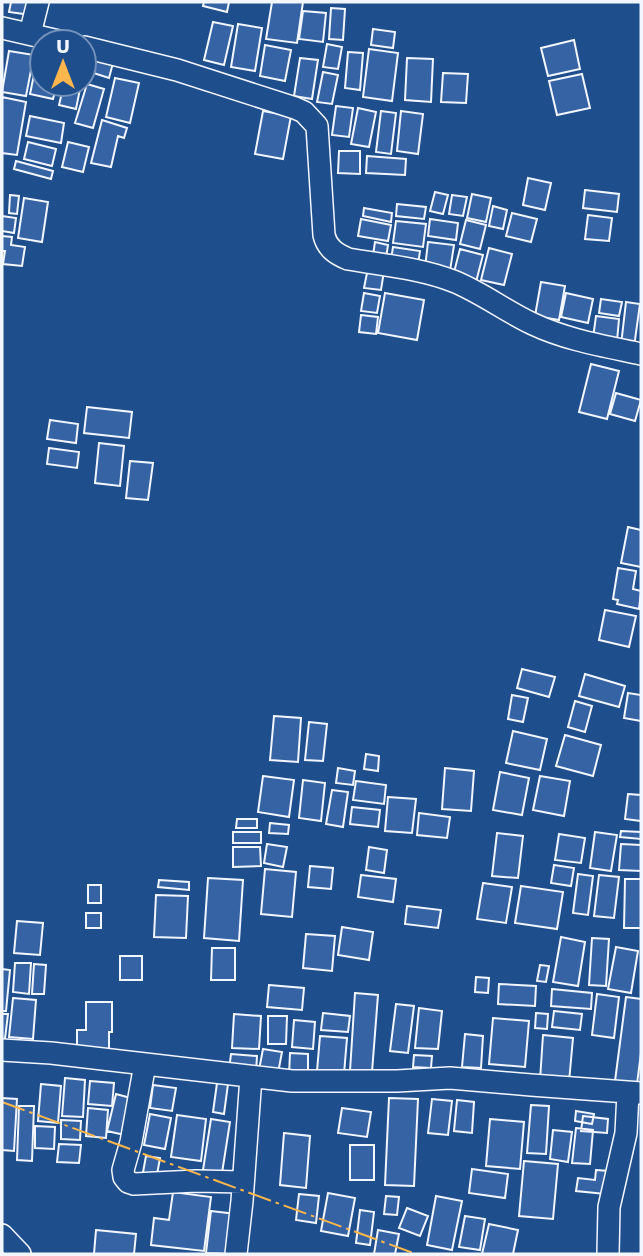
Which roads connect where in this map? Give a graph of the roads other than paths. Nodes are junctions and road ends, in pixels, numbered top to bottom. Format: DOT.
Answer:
graph roads {
  1 [pos="38,2"];
  2 [pos="2,28"];
  3 [pos="32,28"];
  4 [pos="28,34"];
  5 [pos="98,50"];
  6 [pos="641,354"];
  7 [pos="2,1049"];
  8 [pos="145,1064"];
  9 [pos="251,1077"];
  10 [pos="635,1093"];
  11 [pos="243,1182"];
  12 [pos="236,1254"];
  13 [pos="608,1254"];
  1 -- 3 [label="street"];
  2 -- 4 [label="street"];
  5 -- 6 [label="street"];
  7 -- 8 [label="street"];
  8 -- 9 [label="street"];
  8 -- 11 [label="street"];
  9 -- 10 [label="street"];
  9 -- 11 [label="street"];
  10 -- 13 [label="street"];
  11 -- 12 [label="street"];
}
